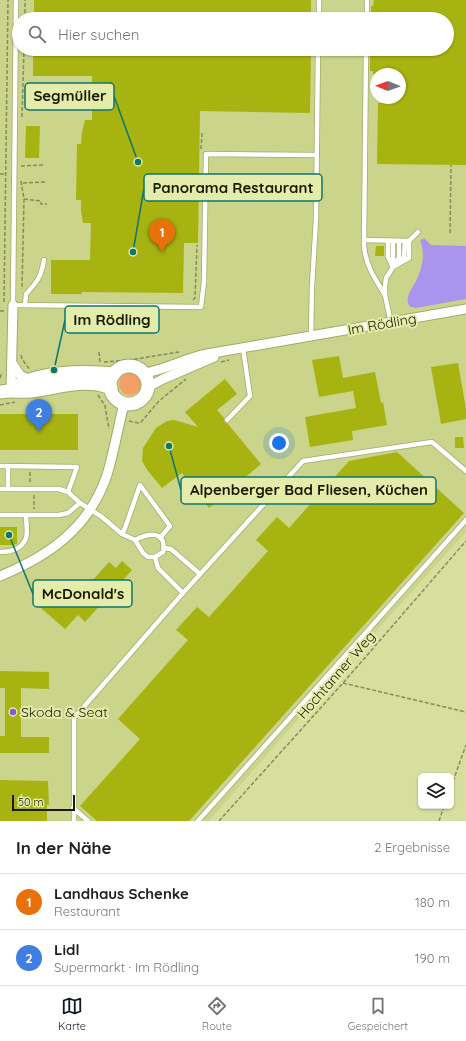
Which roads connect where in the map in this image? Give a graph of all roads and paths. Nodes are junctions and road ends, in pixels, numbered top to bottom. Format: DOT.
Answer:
graph roads {
  1 [pos="8,0"];
  2 [pos="16,0"];
  3 [pos="25,0"];
  4 [pos="319,0"];
  5 [pos="367,0"];
  6 [pos="16,12"];
  7 [pos="25,12"];
  8 [pos="319,12"];
  9 [pos="366,12"];
  10 [pos="15,56"];
  11 [pos="24,56"];
  12 [pos="318,56"];
  13 [pos="366,56"];
  14 [pos="22,119"];
  15 [pos="202,133"];
  16 [pos="201,148"];
  17 [pos="317,155"];
  18 [pos="44,165"];
  19 [pos="451,165"];
  20 [pos="21,166"];
  21 [pos="21,178"];
  22 [pos="45,182"];
  23 [pos="22,183"];
  24 [pos="24,199"];
  25 [pos="47,204"];
  26 [pos="418,232"];
  27 [pos="450,233"];
  28 [pos="364,240"];
  29 [pos="388,241"];
  30 [pos="393,241"];
  31 [pos="399,241"];
  32 [pos="407,241"];
  33 [pos="197,243"];
  34 [pos="44,260"];
  35 [pos="393,267"];
  36 [pos="386,278"];
  37 [pos="376,280"];
  38 [pos="26,294"];
  39 [pos="385,294"];
  40 [pos="190,302"];
  41 [pos="9,304"];
  42 [pos="26,305"];
  43 [pos="466,309"];
  44 [pos="0,311"];
  45 [pos="4,311"];
  46 [pos="391,322"];
  47 [pos="311,336"];
  48 [pos="244,348"];
  49 [pos="227,351"];
  50 [pos="99,352"];
  51 [pos="182,352"];
  52 [pos="21,355"];
  53 [pos="12,362"];
  54 [pos="2,368"];
  55 [pos="144,373"];
  56 [pos="114,374"];
  57 [pos="191,376"];
  58 [pos="31,377"];
  59 [pos="0,378"];
  60 [pos="148,387"];
  61 [pos="110,388"];
  62 [pos="6,391"];
  63 [pos="96,393"];
  64 [pos="19,402"];
  65 [pos="124,404"];
  66 [pos="0,405"];
  67 [pos="227,420"];
  68 [pos="138,423"];
  69 [pos="109,431"];
  70 [pos="0,466"];
  71 [pos="8,466"];
  72 [pos="30,466"];
  73 [pos="466,471"];
  74 [pos="0,489"];
  75 [pos="8,489"];
  76 [pos="32,489"];
  77 [pos="68,492"];
  78 [pos="80,503"];
  79 [pos="90,509"];
  80 [pos="0,515"];
  81 [pos="26,515"];
  82 [pos="34,515"];
  83 [pos="466,520"];
  84 [pos="122,534"];
  85 [pos="160,538"];
  86 [pos="134,540"];
  87 [pos="466,541"];
  88 [pos="164,548"];
  89 [pos="0,552"];
  90 [pos="155,557"];
  91 [pos="200,574"];
  92 [pos="0,576"];
  93 [pos="184,593"];
  94 [pos="343,683"];
  95 [pos="466,712"];
  96 [pos="466,745"];
  97 [pos="454,779"];
  98 [pos="73,808"];
  99 [pos="443,809"];
  100 [pos="74,821"];
  101 [pos="88,821"];
  102 [pos="198,821"];
  103 [pos="219,821"];
  104 [pos="439,821"];
  1 -- 41 [label="path"];
  2 -- 6 [label="lane"];
  3 -- 7 [label="path"];
  4 -- 8 [label="lane"];
  5 -- 9 [label="lane"];
  10 -- 41 [label="lane"];
  11 -- 14 [label="path"];
  12 -- 17 [label="lane"];
  13 -- 28 [label="lane"];
  15 -- 16 [label="path"];
  17 -- 42 [label="lane"];
  17 -- 47 [label="lane"];
  18 -- 20 [label="path"];
  19 -- 27 [label="path"];
  21 -- 23 [label="path"];
  22 -- 23 [label="path"];
  23 -- 24 [label="path"];
  24 -- 25 [label="path"];
  24 -- 38 [label="path"];
  26 -- 32 [label="lane"];
  28 -- 29 [label="lane"];
  28 -- 37 [label="lane"];
  29 -- 30 [label="lane"];
  29 -- 35 [label="lane"];
  30 -- 31 [label="lane"];
  30 -- 35 [label="lane"];
  31 -- 32 [label="lane"];
  31 -- 35 [label="lane"];
  32 -- 35 [label="lane"];
  33 -- 40 [label="path"];
  34 -- 38 [label="lane"];
  35 -- 36 [label="lane"];
  36 -- 37 [label="lane"];
  36 -- 39 [label="lane"];
  37 -- 39 [label="lane"];
  38 -- 42 [label="lane"];
  39 -- 46 [label="lane"];
  41 -- 42 [label="lane"];
  41 -- 53 [label="street"];
  43 -- 46 [label="street, Im Rödling"];
  44 -- 45 [label="path"];
  46 -- 47 [label="street, Im Rödling"];
  47 -- 48 [label="street, Im Rödling"];
  48 -- 49 [label="street, Im Rödling"];
  48 -- 67 [label="lane"];
  49 -- 55 [label="street, Im Rödling"];
  49 -- 60 [label="street, Im Rödling"];
  50 -- 51 [label="path"];
  52 -- 58 [label="path"];
  53 -- 58 [label="street"];
  53 -- 62 [label="street"];
  54 -- 59 [label="path"];
  55 -- 56 [label="street"];
  55 -- 60 [label="street"];
  56 -- 58 [label="street"];
  56 -- 61 [label="street"];
  57 -- 68 [label="path"];
  58 -- 62 [label="street"];
  60 -- 65 [label="street, Im Rödling"];
  61 -- 62 [label="street"];
  61 -- 65 [label="street"];
  63 -- 69 [label="path"];
  64 -- 66 [label="path"];
  65 -- 79 [label="street"];
  70 -- 71 [label="lane"];
  71 -- 72 [label="lane"];
  71 -- 75 [label="lane"];
  72 -- 76 [label="path"];
  72 -- 77 [label="lane"];
  73 -- 91 [label="lane"];
  74 -- 75 [label="lane"];
  75 -- 76 [label="lane"];
  76 -- 77 [label="lane"];
  76 -- 82 [label="path"];
  77 -- 78 [label="lane"];
  78 -- 79 [label="lane"];
  78 -- 82 [label="lane"];
  79 -- 84 [label="lane"];
  79 -- 92 [label="street"];
  80 -- 81 [label="lane"];
  81 -- 82 [label="lane"];
  81 -- 89 [label="lane"];
  83 -- 102 [label="lane"];
  84 -- 85 [label="lane"];
  84 -- 86 [label="lane"];
  85 -- 86 [label="lane"];
  85 -- 88 [label="lane"];
  86 -- 90 [label="lane"];
  87 -- 94 [label="path, Hochtanner Weg"];
  88 -- 90 [label="lane"];
  88 -- 91 [label="lane"];
  90 -- 93 [label="lane"];
  91 -- 93 [label="lane"];
  93 -- 98 [label="lane"];
  94 -- 95 [label="path"];
  94 -- 103 [label="path, Hochtanner Weg"];
  96 -- 97 [label="path"];
  98 -- 100 [label="lane"];
  98 -- 101 [label="lane"];
  99 -- 104 [label="path"];
}
